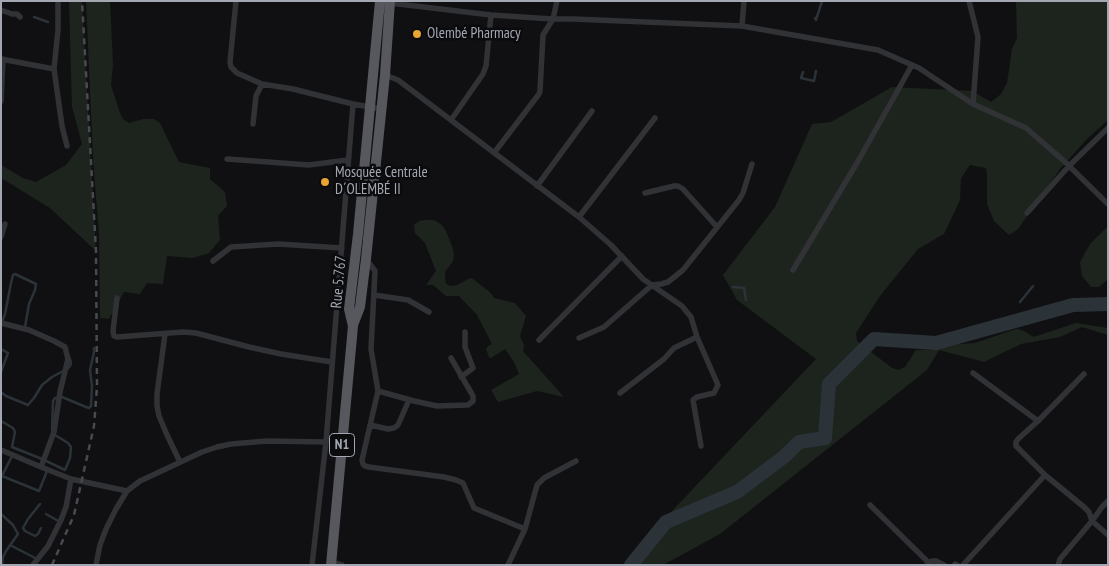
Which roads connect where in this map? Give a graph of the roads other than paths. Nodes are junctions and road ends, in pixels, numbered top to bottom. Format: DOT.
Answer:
graph roads {
  1 [pos="58,1"];
  2 [pos="236,1"];
  3 [pos="557,1"];
  4 [pos="744,1"];
  5 [pos="969,1"];
  6 [pos="387,2"];
  7 [pos="1,10"];
  8 [pos="491,15"];
  9 [pos="20,17"];
  10 [pos="553,19"];
  11 [pos="742,26"];
  12 [pos="2,59"];
  13 [pos="912,65"];
  14 [pos="54,69"];
  15 [pos="385,75"];
  16 [pos="262,84"];
  17 [pos="1,100"];
  18 [pos="352,104"];
  19 [pos="973,104"];
  20 [pos="370,108"];
  21 [pos="381,109"];
  22 [pos="592,111"];
  23 [pos="655,118"];
  24 [pos="451,120"];
  25 [pos="253,124"];
  26 [pos="1108,128"];
  27 [pos="67,146"];
  28 [pos="494,153"];
  29 [pos="227,159"];
  30 [pos="348,160"];
  31 [pos="752,164"];
  32 [pos="1069,166"];
  33 [pos="537,186"];
  34 [pos="645,193"];
  35 [pos="1108,204"];
  36 [pos="1027,213"];
  37 [pos="579,217"];
  38 [pos="5,224"];
  39 [pos="717,228"];
  40 [pos="1,238"];
  41 [pos="342,248"];
  42 [pos="622,256"];
  43 [pos="366,259"];
  44 [pos="213,261"];
  45 [pos="793,270"];
  46 [pos="652,285"];
  47 [pos="374,295"];
  48 [pos="117,298"];
  49 [pos="429,312"];
  50 [pos="1,323"];
  51 [pos="353,326"];
  52 [pos="465,332"];
  53 [pos="164,334"];
  54 [pos="697,337"];
  55 [pos="579,338"];
  56 [pos="540,340"];
  57 [pos="451,358"];
  58 [pos="332,362"];
  59 [pos="973,373"];
  60 [pos="1084,374"];
  61 [pos="462,377"];
  62 [pos="378,391"];
  63 [pos="620,392"];
  64 [pos="409,400"];
  65 [pos="1038,422"];
  66 [pos="370,424"];
  67 [pos="326,442"];
  68 [pos="702,446"];
  69 [pos="1,450"];
  70 [pos="576,461"];
  71 [pos="180,462"];
  72 [pos="41,467"];
  73 [pos="1045,475"];
  74 [pos="71,479"];
  75 [pos="127,492"];
  76 [pos="1108,501"];
  77 [pos="870,505"];
  78 [pos="1092,521"];
  79 [pos="525,528"];
  80 [pos="1108,535"];
  81 [pos="331,563"];
  82 [pos="928,564"];
  83 [pos="33,565"];
  84 [pos="96,565"];
  85 [pos="312,565"];
  86 [pos="342,565"];
  87 [pos="508,565"];
  88 [pos="944,565"];
  89 [pos="963,565"];
  90 [pos="1058,565"];
  1 -- 14 [label="street"];
  2 -- 16 [label="street"];
  3 -- 10 [label="street"];
  4 -- 11 [label="street"];
  5 -- 19 [label="street"];
  6 -- 8 [label="street"];
  6 -- 15 [label="highway, N1"];
  6 -- 20 [label="highway, Rue 5.767 / N1"];
  7 -- 9 [label="street"];
  8 -- 10 [label="street"];
  8 -- 24 [label="street"];
  10 -- 11 [label="street"];
  10 -- 28 [label="street"];
  11 -- 13 [label="street"];
  12 -- 14 [label="street"];
  12 -- 17 [label="street"];
  13 -- 19 [label="street"];
  13 -- 45 [label="street"];
  14 -- 27 [label="street"];
  15 -- 21 [label="highway, N1"];
  15 -- 24 [label="street"];
  16 -- 18 [label="street"];
  16 -- 25 [label="street"];
  18 -- 20 [label="street"];
  18 -- 30 [label="street"];
  19 -- 32 [label="street"];
  20 -- 21 [label="street"];
  20 -- 51 [label="highway, Rue 5.767 / N1"];
  21 -- 43 [label="highway, N1"];
  22 -- 33 [label="street"];
  23 -- 37 [label="street"];
  24 -- 28 [label="street"];
  26 -- 32 [label="street"];
  28 -- 33 [label="street"];
  29 -- 30 [label="street"];
  30 -- 41 [label="street"];
  31 -- 39 [label="street"];
  32 -- 35 [label="street"];
  32 -- 36 [label="street"];
  33 -- 37 [label="street"];
  34 -- 39 [label="street"];
  37 -- 42 [label="street"];
  38 -- 40 [label="street"];
  39 -- 46 [label="street"];
  41 -- 44 [label="street"];
  41 -- 58 [label="street"];
  42 -- 46 [label="street"];
  42 -- 56 [label="street"];
  43 -- 47 [label="street"];
  43 -- 51 [label="highway, N1"];
  46 -- 54 [label="street"];
  46 -- 55 [label="street"];
  47 -- 49 [label="street"];
  47 -- 62 [label="street"];
  48 -- 53 [label="street"];
  50 -- 72 [label="street"];
  51 -- 81 [label="highway, Rue 5.767 / N1"];
  52 -- 61 [label="street"];
  53 -- 58 [label="street"];
  53 -- 71 [label="street"];
  54 -- 63 [label="street"];
  54 -- 68 [label="street"];
  57 -- 61 [label="street"];
  58 -- 67 [label="street"];
  59 -- 65 [label="street"];
  60 -- 65 [label="street"];
  61 -- 64 [label="street"];
  62 -- 64 [label="street"];
  62 -- 66 [label="street"];
  64 -- 66 [label="street"];
  65 -- 73 [label="street"];
  66 -- 79 [label="street"];
  67 -- 71 [label="street"];
  67 -- 85 [label="street"];
  69 -- 72 [label="street"];
  70 -- 79 [label="street"];
  71 -- 75 [label="street"];
  72 -- 74 [label="street"];
  73 -- 78 [label="street"];
  73 -- 89 [label="street"];
  74 -- 75 [label="street"];
  74 -- 83 [label="street"];
  75 -- 84 [label="street"];
  76 -- 78 [label="street"];
  77 -- 82 [label="street"];
  78 -- 80 [label="street"];
  78 -- 90 [label="street"];
  79 -- 87 [label="street"];
  81 -- 86 [label="street"];
  82 -- 88 [label="street"];
}
